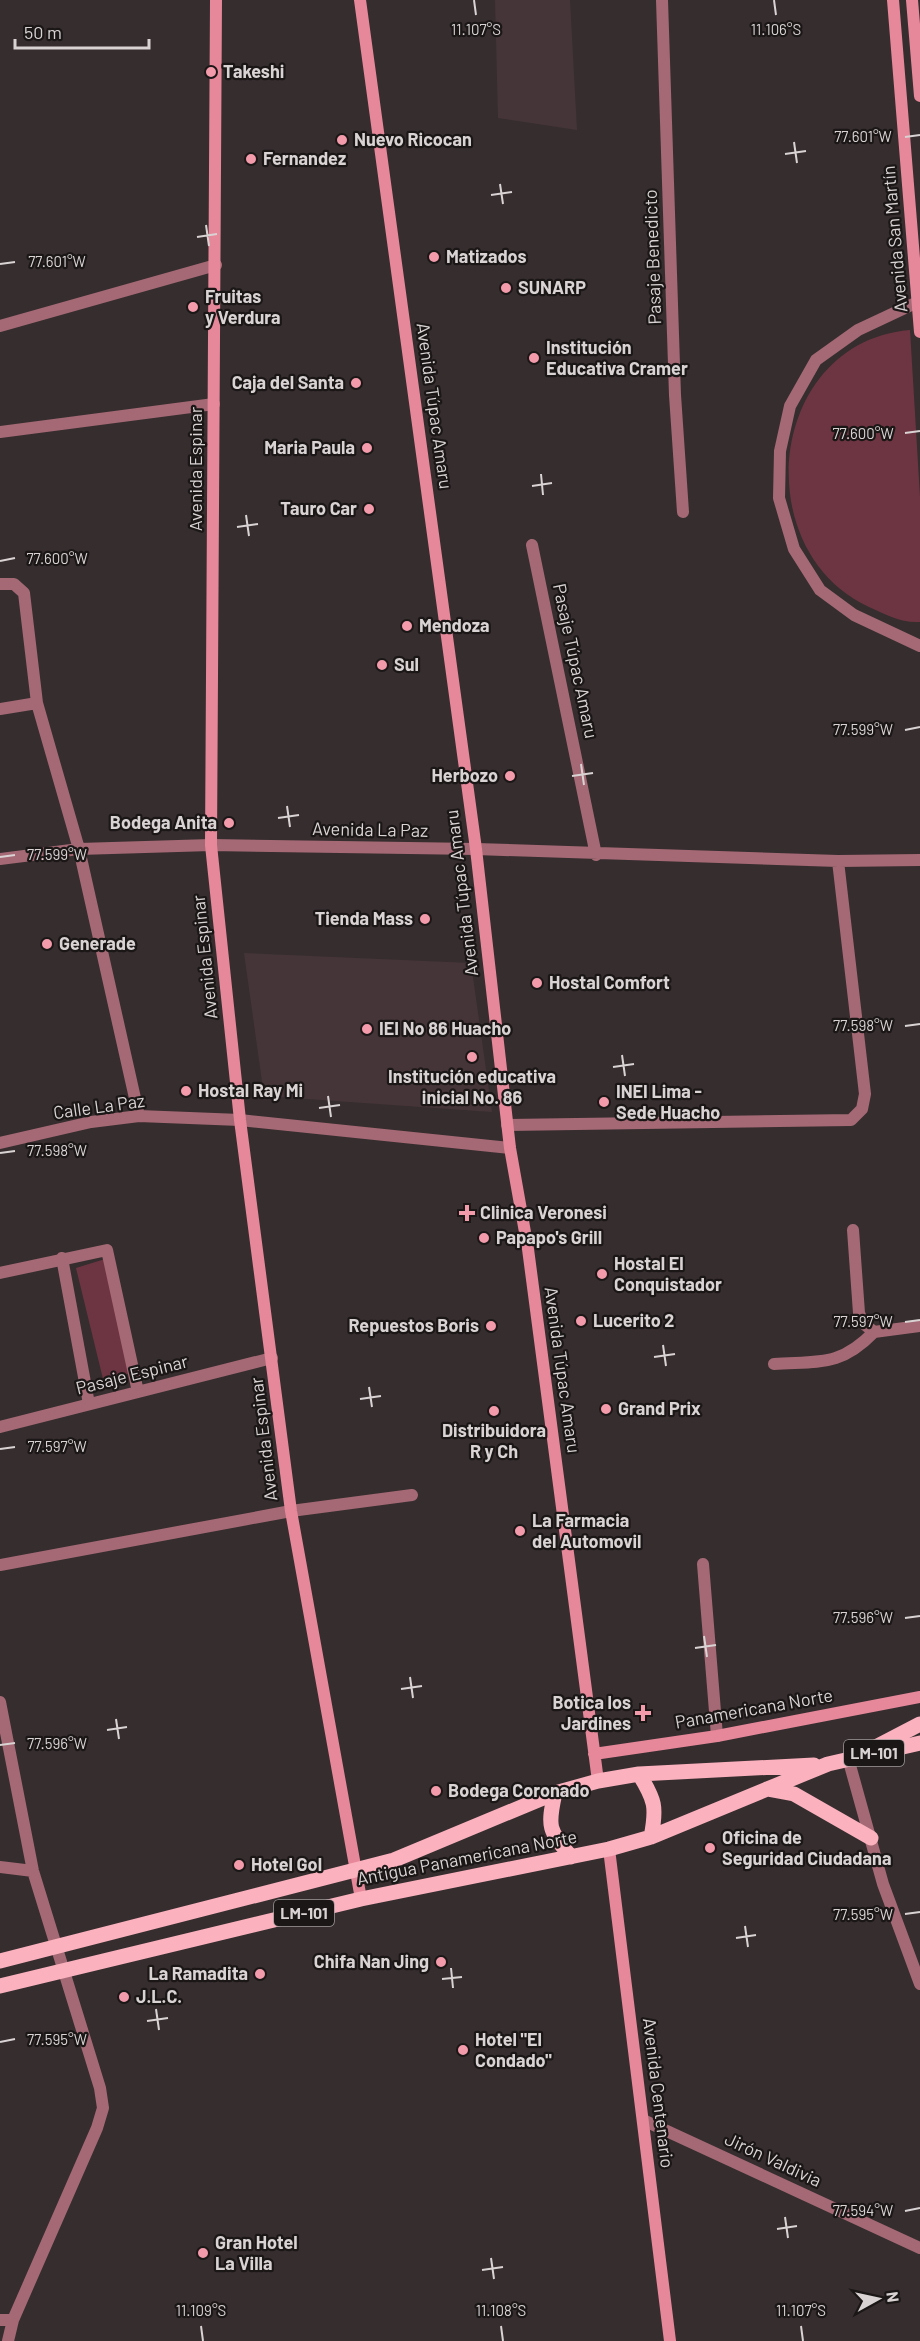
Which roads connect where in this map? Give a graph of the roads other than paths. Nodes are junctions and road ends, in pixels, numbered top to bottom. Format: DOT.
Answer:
graph roads {
  1 [pos="216,0"];
  2 [pos="360,0"];
  3 [pos="662,0"];
  4 [pos="893,0"];
  5 [pos="912,0"];
  6 [pos="920,96"];
  7 [pos="216,265"];
  8 [pos="919,301"];
  9 [pos="0,326"];
  10 [pos="920,332"];
  11 [pos="214,404"];
  12 [pos="0,432"];
  13 [pos="683,512"];
  14 [pos="532,545"];
  15 [pos="1,584"];
  16 [pos="920,646"];
  17 [pos="37,703"];
  18 [pos="0,709"];
  19 [pos="211,845"];
  20 [pos="80,849"];
  21 [pos="476,849"];
  22 [pos="596,855"];
  23 [pos="0,859"];
  24 [pos="920,860"];
  25 [pos="838,861"];
  26 [pos="140,1116"];
  27 [pos="240,1120"];
  28 [pos="507,1125"];
  29 [pos="0,1143"];
  30 [pos="510,1148"];
  31 [pos="853,1230"];
  32 [pos="62,1258"];
  33 [pos="0,1273"];
  34 [pos="920,1326"];
  35 [pos="874,1332"];
  36 [pos="272,1358"];
  37 [pos="774,1364"];
  38 [pos="138,1392"];
  39 [pos="89,1404"];
  40 [pos="0,1427"];
  41 [pos="412,1495"];
  42 [pos="291,1511"];
  43 [pos="703,1564"];
  44 [pos="0,1565"];
  45 [pos="920,1697"];
  46 [pos="0,1702"];
  47 [pos="920,1724"];
  48 [pos="717,1736"];
  49 [pos="920,1743"];
  50 [pos="594,1754"];
  51 [pos="854,1757"];
  52 [pos="828,1764"];
  53 [pos="639,1774"];
  54 [pos="598,1781"];
  55 [pos="767,1789"];
  56 [pos="555,1793"];
  57 [pos="651,1837"];
  58 [pos="871,1838"];
  59 [pos="609,1849"];
  60 [pos="572,1857"];
  61 [pos="0,1867"];
  62 [pos="356,1869"];
  63 [pos="33,1871"];
  64 [pos="362,1899"];
  65 [pos="56,1946"];
  66 [pos="0,1961"];
  67 [pos="64,1970"];
  68 [pos="920,1984"];
  69 [pos="0,1986"];
  70 [pos="643,2120"];
  71 [pos="920,2248"];
  72 [pos="0,2320"];
  73 [pos="13,2320"];
  74 [pos="8,2341"];
  75 [pos="670,2341"];
  1 -- 7 [label="street, Avenida Espinar"];
  2 -- 21 [label="street, Avenida Túpac Amaru"];
  3 -- 13 [label="street, Pasaje Benedicto"];
  4 -- 8 [label="street, Avenida San Martín"];
  5 -- 6 [label="street"];
  7 -- 9 [label="street"];
  7 -- 11 [label="street, Avenida Espinar"];
  8 -- 10 [label="street, Avenida San Martín"];
  8 -- 16 [label="street"];
  11 -- 12 [label="street"];
  11 -- 19 [label="street, Avenida Espinar"];
  14 -- 22 [label="street, Pasaje Túpac Amaru"];
  15 -- 17 [label="street"];
  17 -- 18 [label="street"];
  17 -- 20 [label="street"];
  19 -- 20 [label="street, Avenida La Paz"];
  19 -- 21 [label="street, Avenida La Paz"];
  19 -- 27 [label="street, Avenida Espinar"];
  20 -- 23 [label="street, Avenida La Paz"];
  20 -- 26 [label="street"];
  21 -- 22 [label="street, Avenida La Paz"];
  21 -- 28 [label="street, Avenida Túpac Amaru"];
  22 -- 25 [label="street, Avenida La Paz"];
  24 -- 25 [label="street, Avenida La Paz"];
  25 -- 28 [label="street"];
  26 -- 27 [label="street, Calle La Paz"];
  26 -- 29 [label="street, Calle La Paz"];
  27 -- 30 [label="street, Calle La Paz"];
  27 -- 36 [label="street, Avenida Espinar"];
  28 -- 30 [label="street, Avenida Túpac Amaru"];
  30 -- 50 [label="street, Avenida Túpac Amaru"];
  31 -- 35 [label="street"];
  32 -- 33 [label="street"];
  32 -- 38 [label="street"];
  32 -- 39 [label="street"];
  34 -- 35 [label="street"];
  35 -- 37 [label="street"];
  36 -- 38 [label="street, Pasaje Espinar"];
  36 -- 42 [label="street, Avenida Espinar"];
  38 -- 39 [label="street, Pasaje Espinar"];
  39 -- 40 [label="street, Pasaje Espinar"];
  41 -- 42 [label="street"];
  42 -- 44 [label="street"];
  42 -- 62 [label="street, Avenida Espinar"];
  43 -- 48 [label="street"];
  45 -- 48 [label="street, Panamericana Norte"];
  46 -- 63 [label="street"];
  47 -- 51 [label="main road"];
  48 -- 50 [label="street, Panamericana Norte"];
  49 -- 51 [label="main road, Antigua Panamericana Norte / LM-101"];
  50 -- 54 [label="street, Avenida Túpac Amaru"];
  51 -- 52 [label="main road, Antigua Panamericana Norte / LM-101"];
  51 -- 58 [label="street"];
  52 -- 53 [label="main road, Antigua Panamericana Norte / LM-101"];
  52 -- 55 [label="main road, Antigua Panamericana Norte / LM-101"];
  53 -- 54 [label="main road, Antigua Panamericana Norte / LM-101"];
  53 -- 57 [label="main road"];
  54 -- 56 [label="main road, Antigua Panamericana Norte / LM-101"];
  55 -- 57 [label="main road, Antigua Panamericana Norte / LM-101"];
  55 -- 58 [label="main road"];
  56 -- 60 [label="main road"];
  56 -- 62 [label="main road, Antigua Panamericana Norte / LM-101"];
  57 -- 59 [label="main road, Antigua Panamericana Norte / LM-101"];
  58 -- 68 [label="street"];
  59 -- 60 [label="main road, Antigua Panamericana Norte / LM-101"];
  59 -- 70 [label="street, Avenida Centenario"];
  60 -- 64 [label="main road, Antigua Panamericana Norte / LM-101"];
  61 -- 63 [label="street"];
  62 -- 64 [label="street, Avenida Espinar"];
  62 -- 65 [label="main road, Antigua Panamericana Norte / LM-101"];
  63 -- 65 [label="street"];
  64 -- 67 [label="main road, Antigua Panamericana Norte / LM-101"];
  65 -- 66 [label="main road, Antigua Panamericana Norte / LM-101"];
  65 -- 67 [label="street"];
  67 -- 69 [label="main road, Antigua Panamericana Norte / LM-101"];
  67 -- 73 [label="street"];
  70 -- 71 [label="street, Jirón Valdivia"];
  70 -- 75 [label="street, Avenida Centenario"];
  72 -- 73 [label="street"];
  73 -- 74 [label="street"];
}
